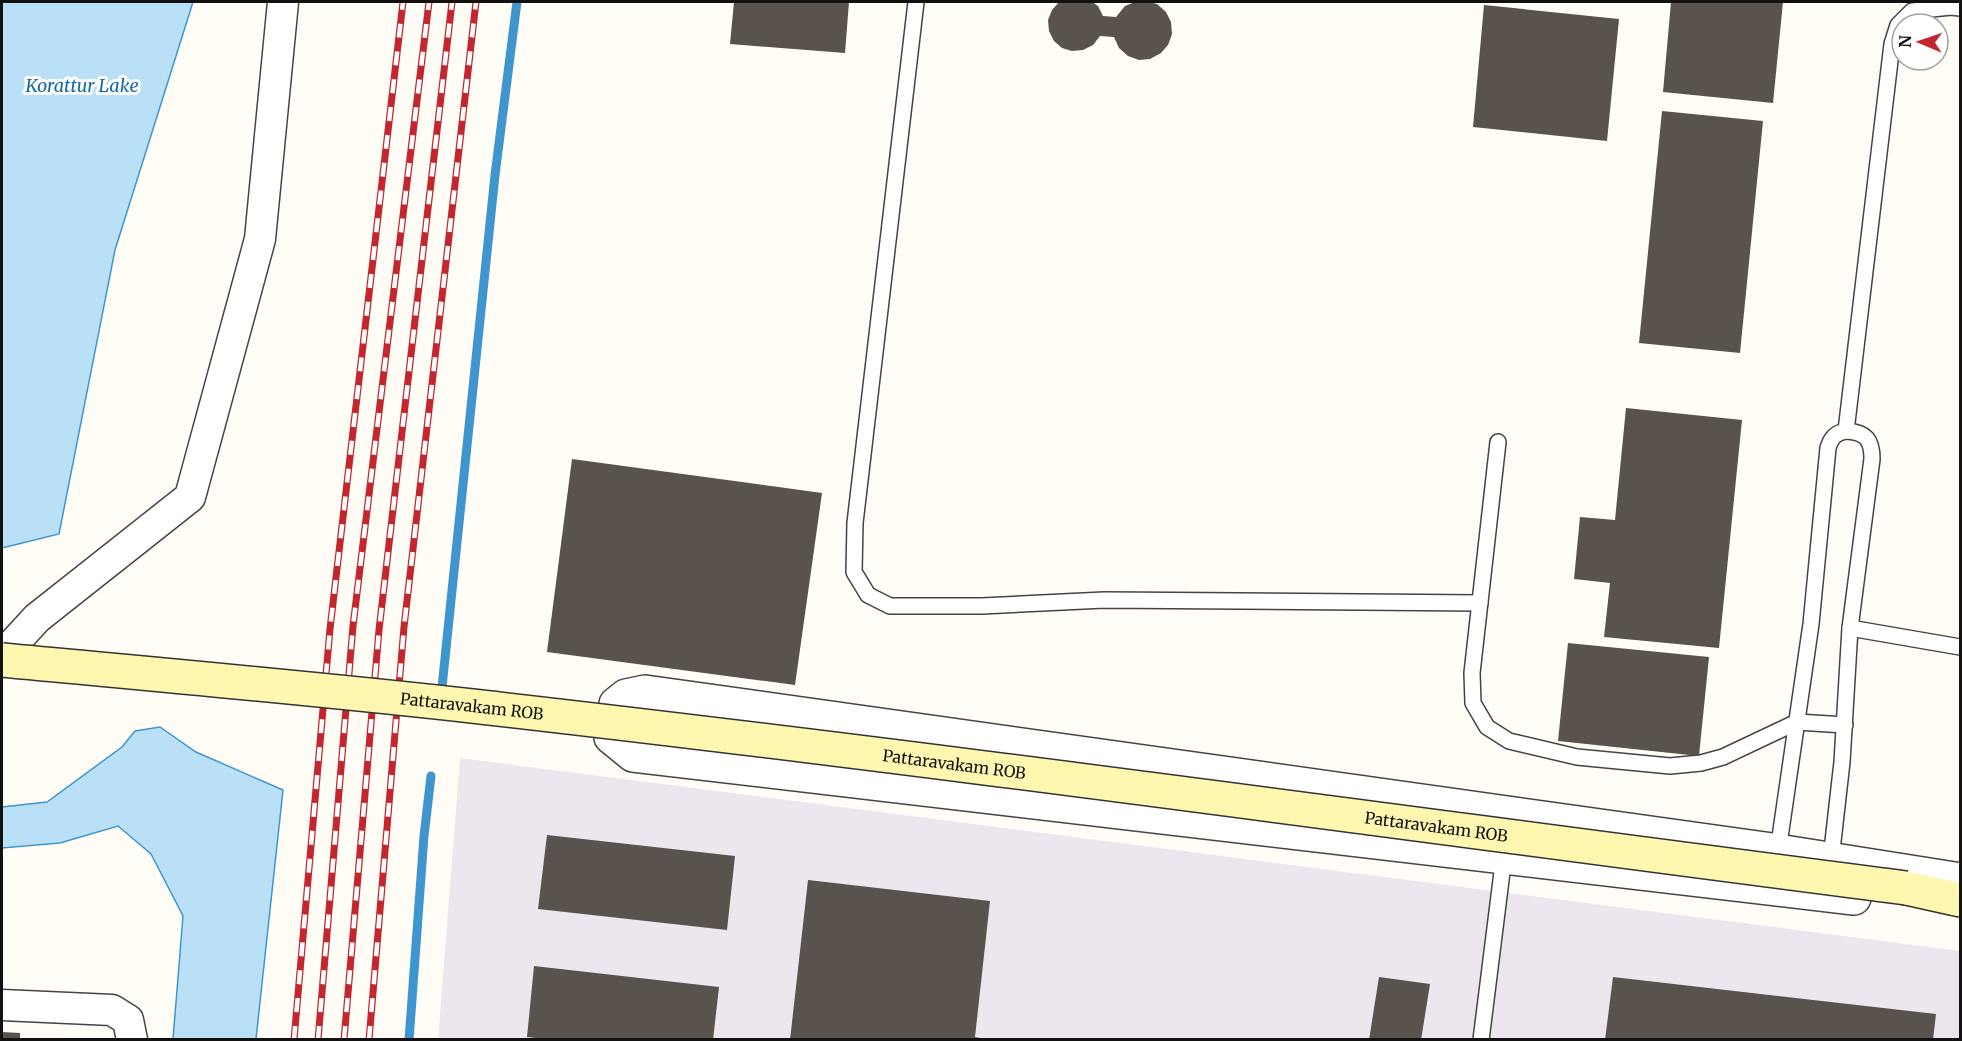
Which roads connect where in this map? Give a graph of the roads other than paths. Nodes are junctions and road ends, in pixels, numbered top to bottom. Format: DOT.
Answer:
graph roads {
  1 [pos="284,2"];
  2 [pos="916,2"];
  3 [pos="1912,6"];
  4 [pos="1960,8"];
  5 [pos="1846,431"];
  6 [pos="1498,442"];
  7 [pos="1480,603"];
  8 [pos="1850,628"];
  9 [pos="1960,647"];
  10 [pos="2,658"];
  11 [pos="1797,722"];
  12 [pos="1845,725"];
  13 [pos="1778,850"];
  14 [pos="1504,856"];
  15 [pos="1831,859"];
  16 [pos="1960,879"];
  17 [pos="1906,888"];
  18 [pos="1960,891"];
  19 [pos="1960,900"];
  20 [pos="1960,910"];
  21 [pos="2,1005"];
  22 [pos="132,1040"];
  23 [pos="1481,1040"];
  1 -- 10 [label="street"];
  2 -- 7 [label="lane"];
  3 -- 4 [label="lane"];
  3 -- 5 [label="lane"];
  5 -- 8 [label="lane"];
  5 -- 11 [label="lane"];
  6 -- 7 [label="lane"];
  7 -- 11 [label="lane"];
  8 -- 9 [label="lane"];
  8 -- 12 [label="lane"];
  10 -- 17 [label="main road, Pattaravakam ROB, bridge"];
  11 -- 12 [label="lane"];
  11 -- 13 [label="lane"];
  12 -- 15 [label="lane"];
  13 -- 14 [label="street"];
  13 -- 15 [label="street"];
  14 -- 20 [label="street"];
  14 -- 23 [label="lane"];
  15 -- 16 [label="street"];
  17 -- 18 [label="main road, Pattaravakam ROB"];
  17 -- 19 [label="main road, Pattaravakam ROB"];
  21 -- 22 [label="street"];
}
